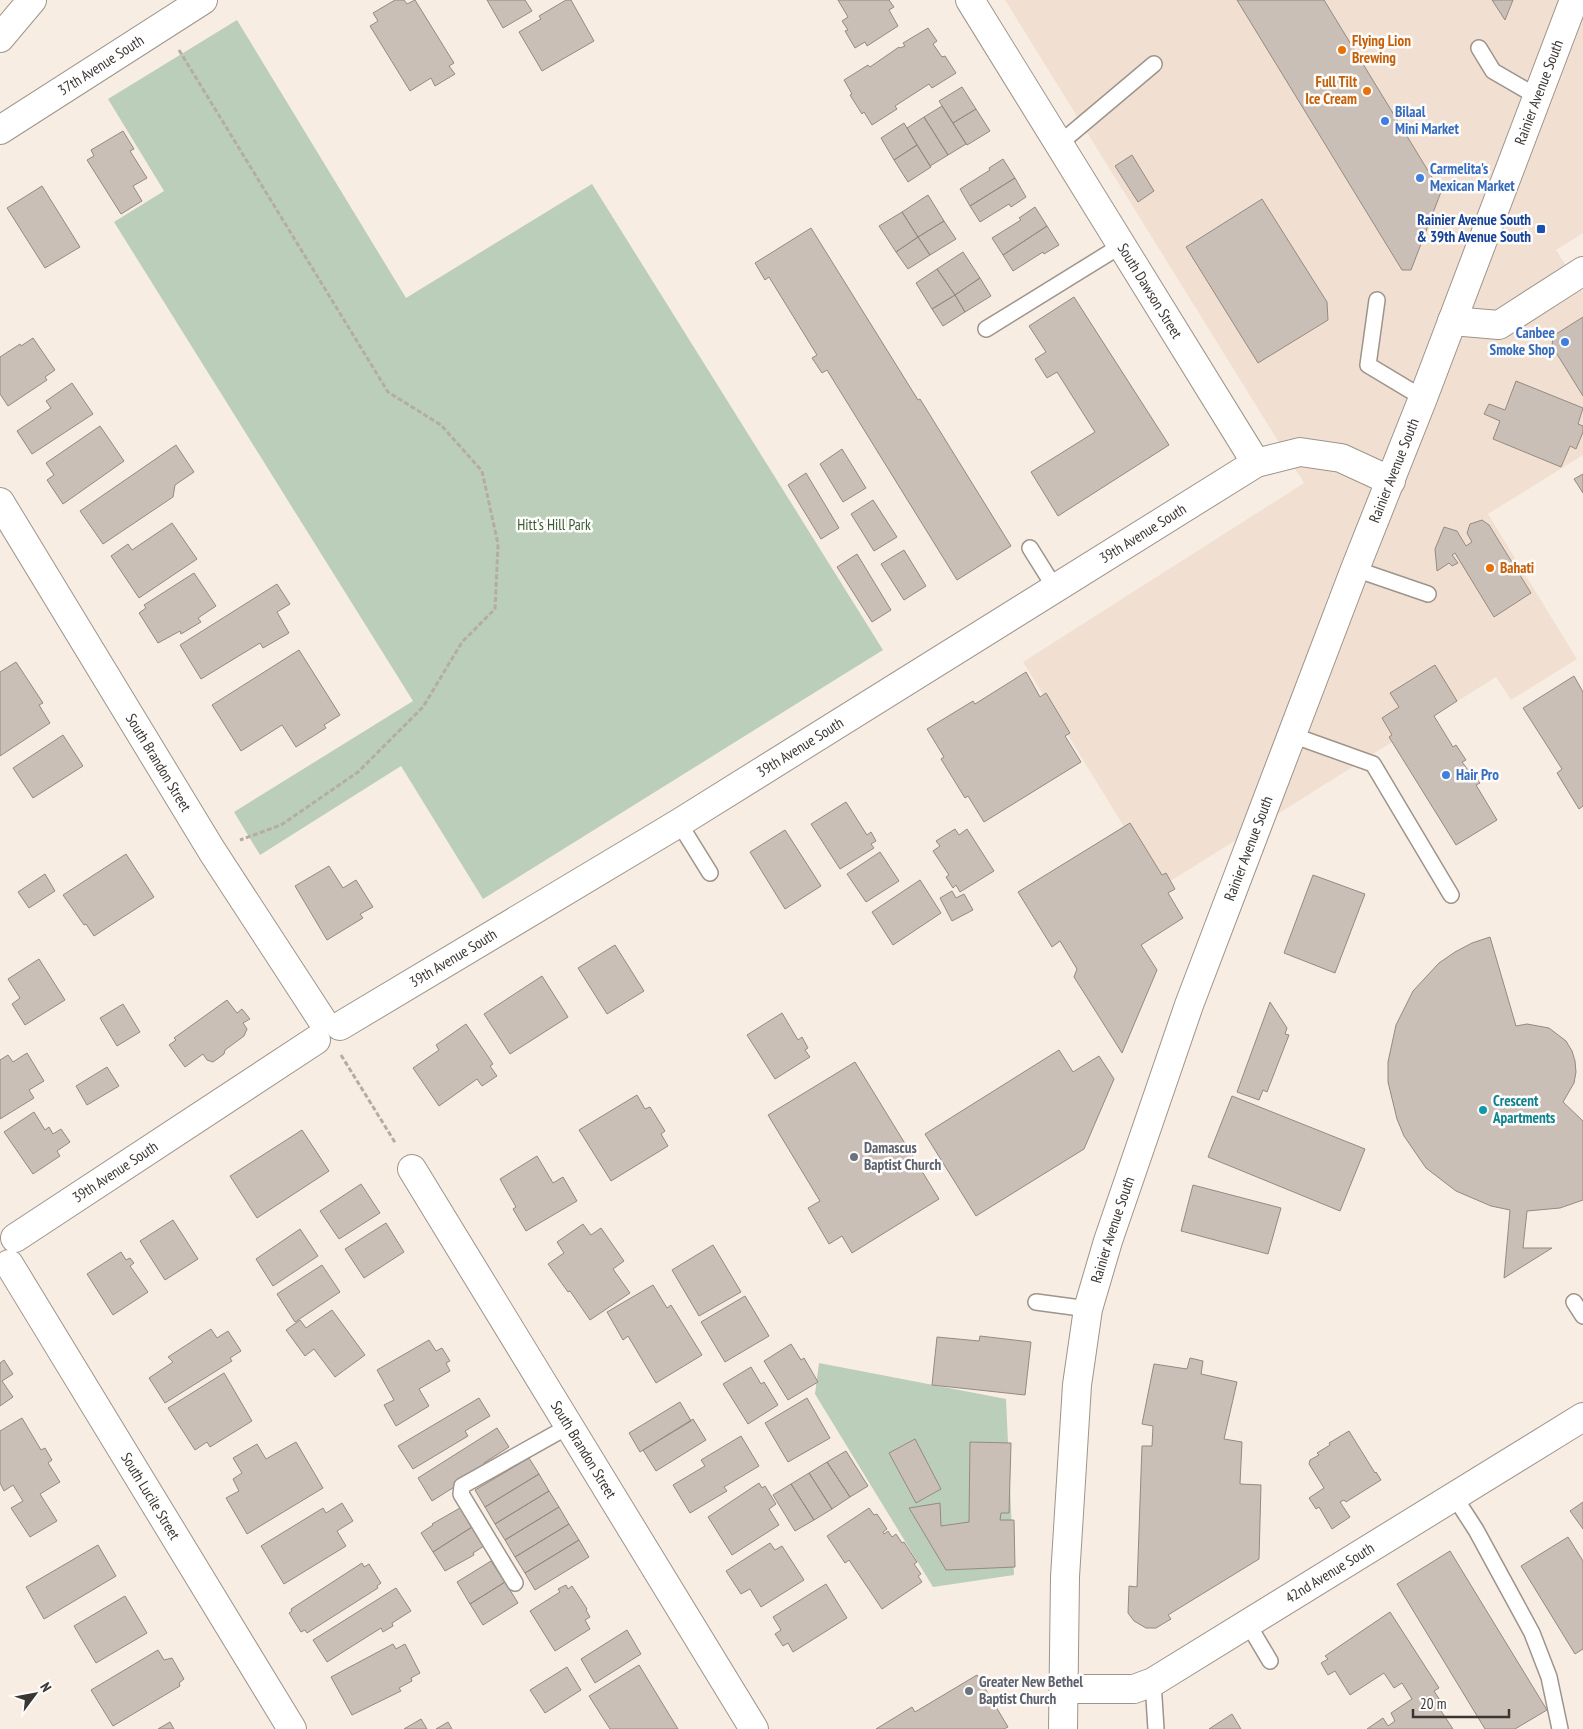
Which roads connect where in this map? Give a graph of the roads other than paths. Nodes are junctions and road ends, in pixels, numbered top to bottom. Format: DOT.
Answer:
graph roads {
  1 [pos="32,0"];
  2 [pos="202,0"];
  3 [pos="970,0"];
  4 [pos="1574,0"];
  5 [pos="0,38"];
  6 [pos="1479,48"];
  7 [pos="1154,64"];
  8 [pos="1538,97"];
  9 [pos="0,130"];
  10 [pos="1059,144"];
  11 [pos="1122,245"];
  12 [pos="1583,271"];
  13 [pos="1377,300"];
  14 [pos="1452,321"];
  15 [pos="986,329"];
  16 [pos="1423,398"];
  17 [pos="1256,462"];
  18 [pos="1391,481"];
  19 [pos="0,502"];
  20 [pos="1030,548"];
  21 [pos="1355,569"];
  22 [pos="1055,588"];
  23 [pos="1428,594"];
  24 [pos="1292,735"];
  25 [pos="679,823"];
  26 [pos="710,873"];
  27 [pos="1451,896"];
  28 [pos="328,1033"];
  29 [pos="412,1170"];
  30 [pos="6,1249"];
  31 [pos="1036,1302"];
  32 [pos="1574,1302"];
  33 [pos="1088,1309"];
  34 [pos="1583,1316"];
  35 [pos="1583,1417"];
  36 [pos="569,1426"];
  37 [pos="1454,1496"];
  38 [pos="516,1583"];
  39 [pos="1248,1624"];
  40 [pos="1270,1661"];
  41 [pos="1153,1682"];
  42 [pos="1064,1689"];
  43 [pos="292,1729"];
  44 [pos="754,1729"];
  45 [pos="1063,1729"];
  46 [pos="1156,1729"];
  47 [pos="1560,1729"];
  1 -- 5 [label="street"];
  2 -- 9 [label="street, 37th Avenue South"];
  3 -- 10 [label="street, South Dawson Street"];
  4 -- 8 [label="street, Rainier Avenue South"];
  6 -- 8 [label="lane"];
  7 -- 10 [label="lane"];
  8 -- 14 [label="street, Rainier Avenue South"];
  10 -- 11 [label="street, South Dawson Street"];
  11 -- 15 [label="lane"];
  11 -- 17 [label="street, South Dawson Street"];
  12 -- 14 [label="street"];
  13 -- 16 [label="lane"];
  14 -- 16 [label="street, Rainier Avenue South"];
  16 -- 18 [label="street, Rainier Avenue South"];
  17 -- 18 [label="street"];
  17 -- 22 [label="street, 39th Avenue South"];
  18 -- 21 [label="street, Rainier Avenue South"];
  19 -- 28 [label="street, South Brandon Street"];
  20 -- 22 [label="lane"];
  21 -- 23 [label="lane"];
  21 -- 24 [label="street, Rainier Avenue South"];
  22 -- 25 [label="street, 39th Avenue South"];
  24 -- 27 [label="lane"];
  24 -- 33 [label="street, Rainier Avenue South"];
  25 -- 26 [label="lane"];
  25 -- 28 [label="street, 39th Avenue South"];
  28 -- 30 [label="street, 39th Avenue South"];
  29 -- 36 [label="street, South Brandon Street"];
  30 -- 43 [label="street, South Lucile Street"];
  31 -- 33 [label="lane"];
  32 -- 34 [label="lane"];
  33 -- 42 [label="street, Rainier Avenue South"];
  35 -- 37 [label="street, 42nd Avenue South"];
  36 -- 38 [label="lane"];
  36 -- 44 [label="street, South Brandon Street"];
  37 -- 39 [label="street, 42nd Avenue South"];
  37 -- 47 [label="lane"];
  39 -- 40 [label="lane"];
  39 -- 41 [label="street, 42nd Avenue South"];
  41 -- 42 [label="street, 42nd Avenue South"];
  41 -- 46 [label="lane"];
  42 -- 45 [label="street, Rainier Avenue South"];
}
